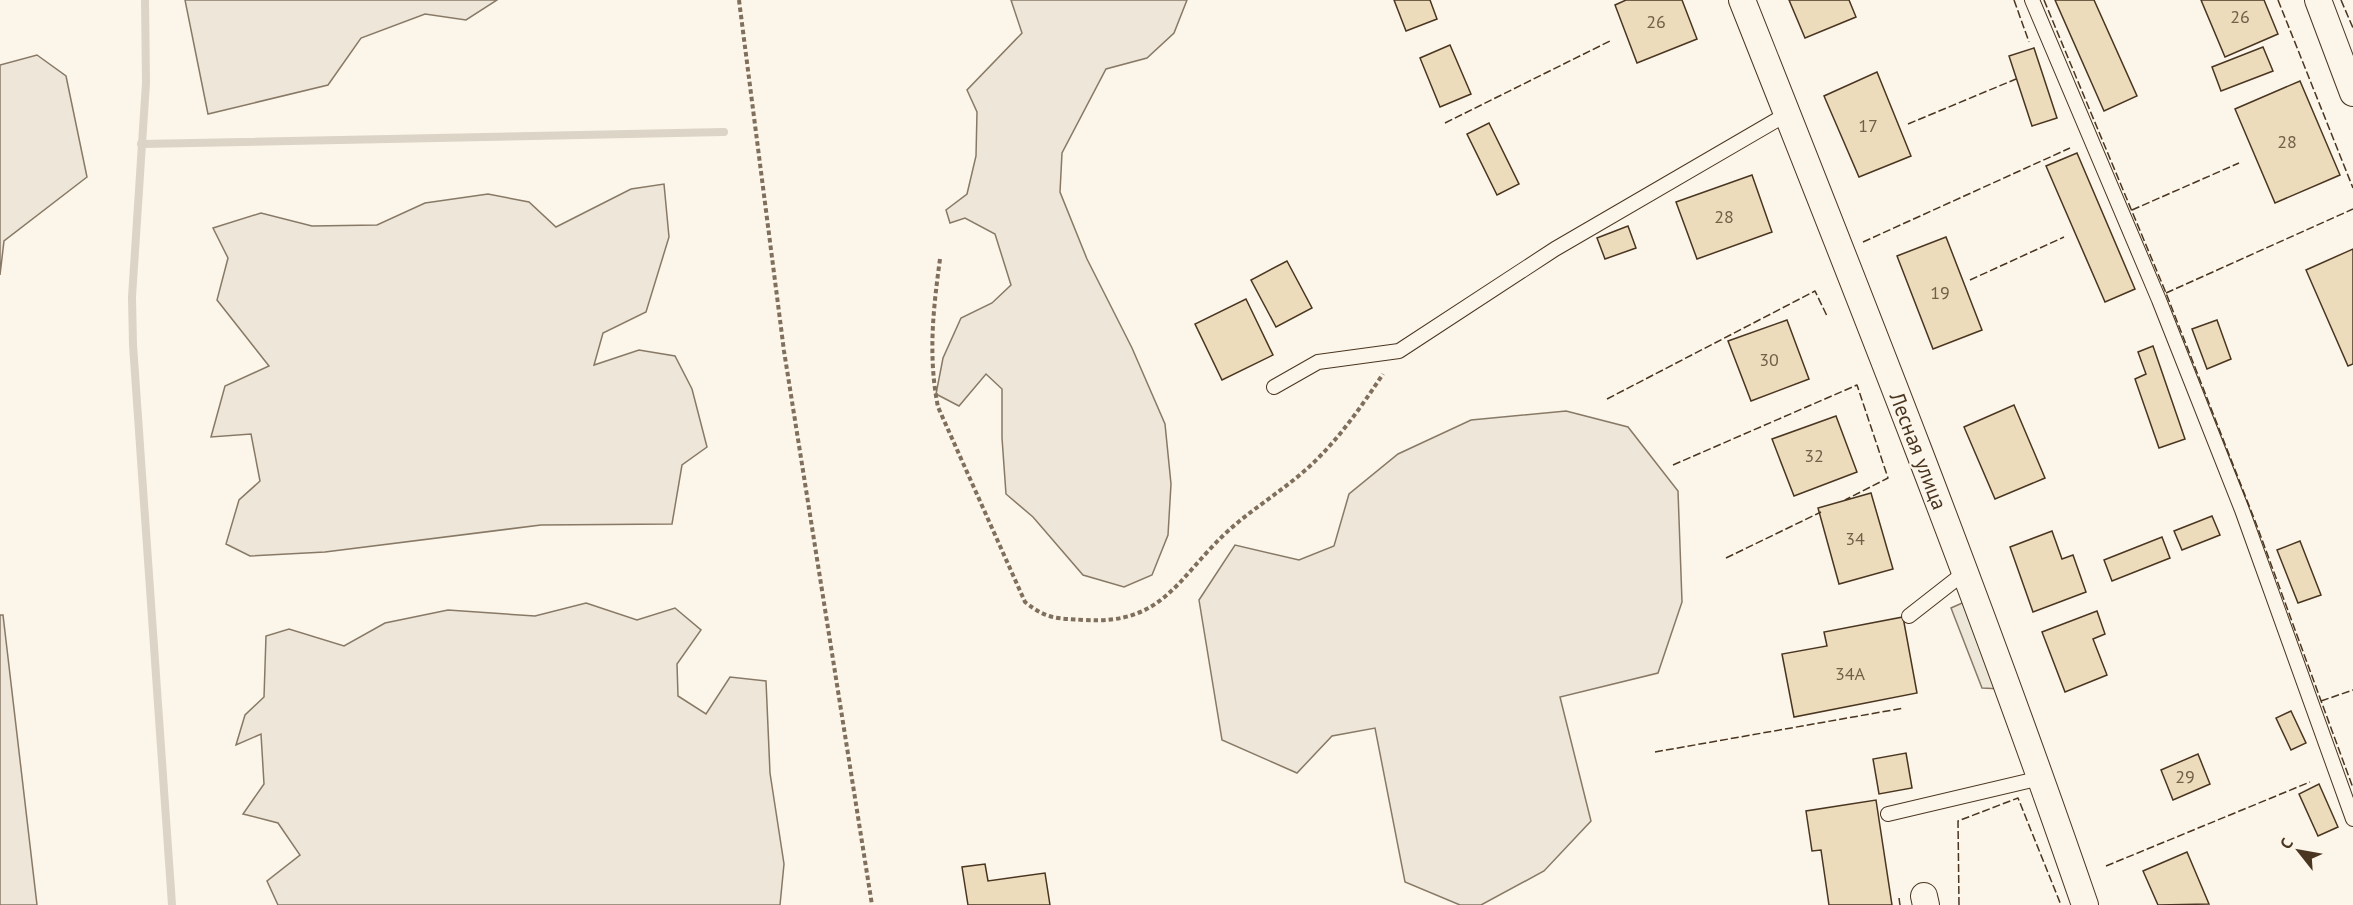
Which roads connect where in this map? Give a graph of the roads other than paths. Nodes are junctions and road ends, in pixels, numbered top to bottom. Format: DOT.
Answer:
graph roads {
  1 [pos="1742,0"];
  2 [pos="2032,0"];
  3 [pos="2318,0"];
  4 [pos="2353,93"];
  5 [pos="1787,114"];
  6 [pos="1274,387"];
  7 [pos="1964,573"];
  8 [pos="1910,616"];
  9 [pos="2041,778"];
  10 [pos="1888,814"];
  11 [pos="2353,819"];
  12 [pos="2085,905"];
  1 -- 5 [label="street, Лесная улица"];
  2 -- 11 [label="lane"];
  3 -- 4 [label="street"];
  5 -- 6 [label="lane"];
  5 -- 7 [label="street, Лесная улица"];
  7 -- 8 [label="lane"];
  7 -- 9 [label="street, Лесная улица"];
  9 -- 10 [label="lane"];
  9 -- 12 [label="street, Лесная улица"];
}
